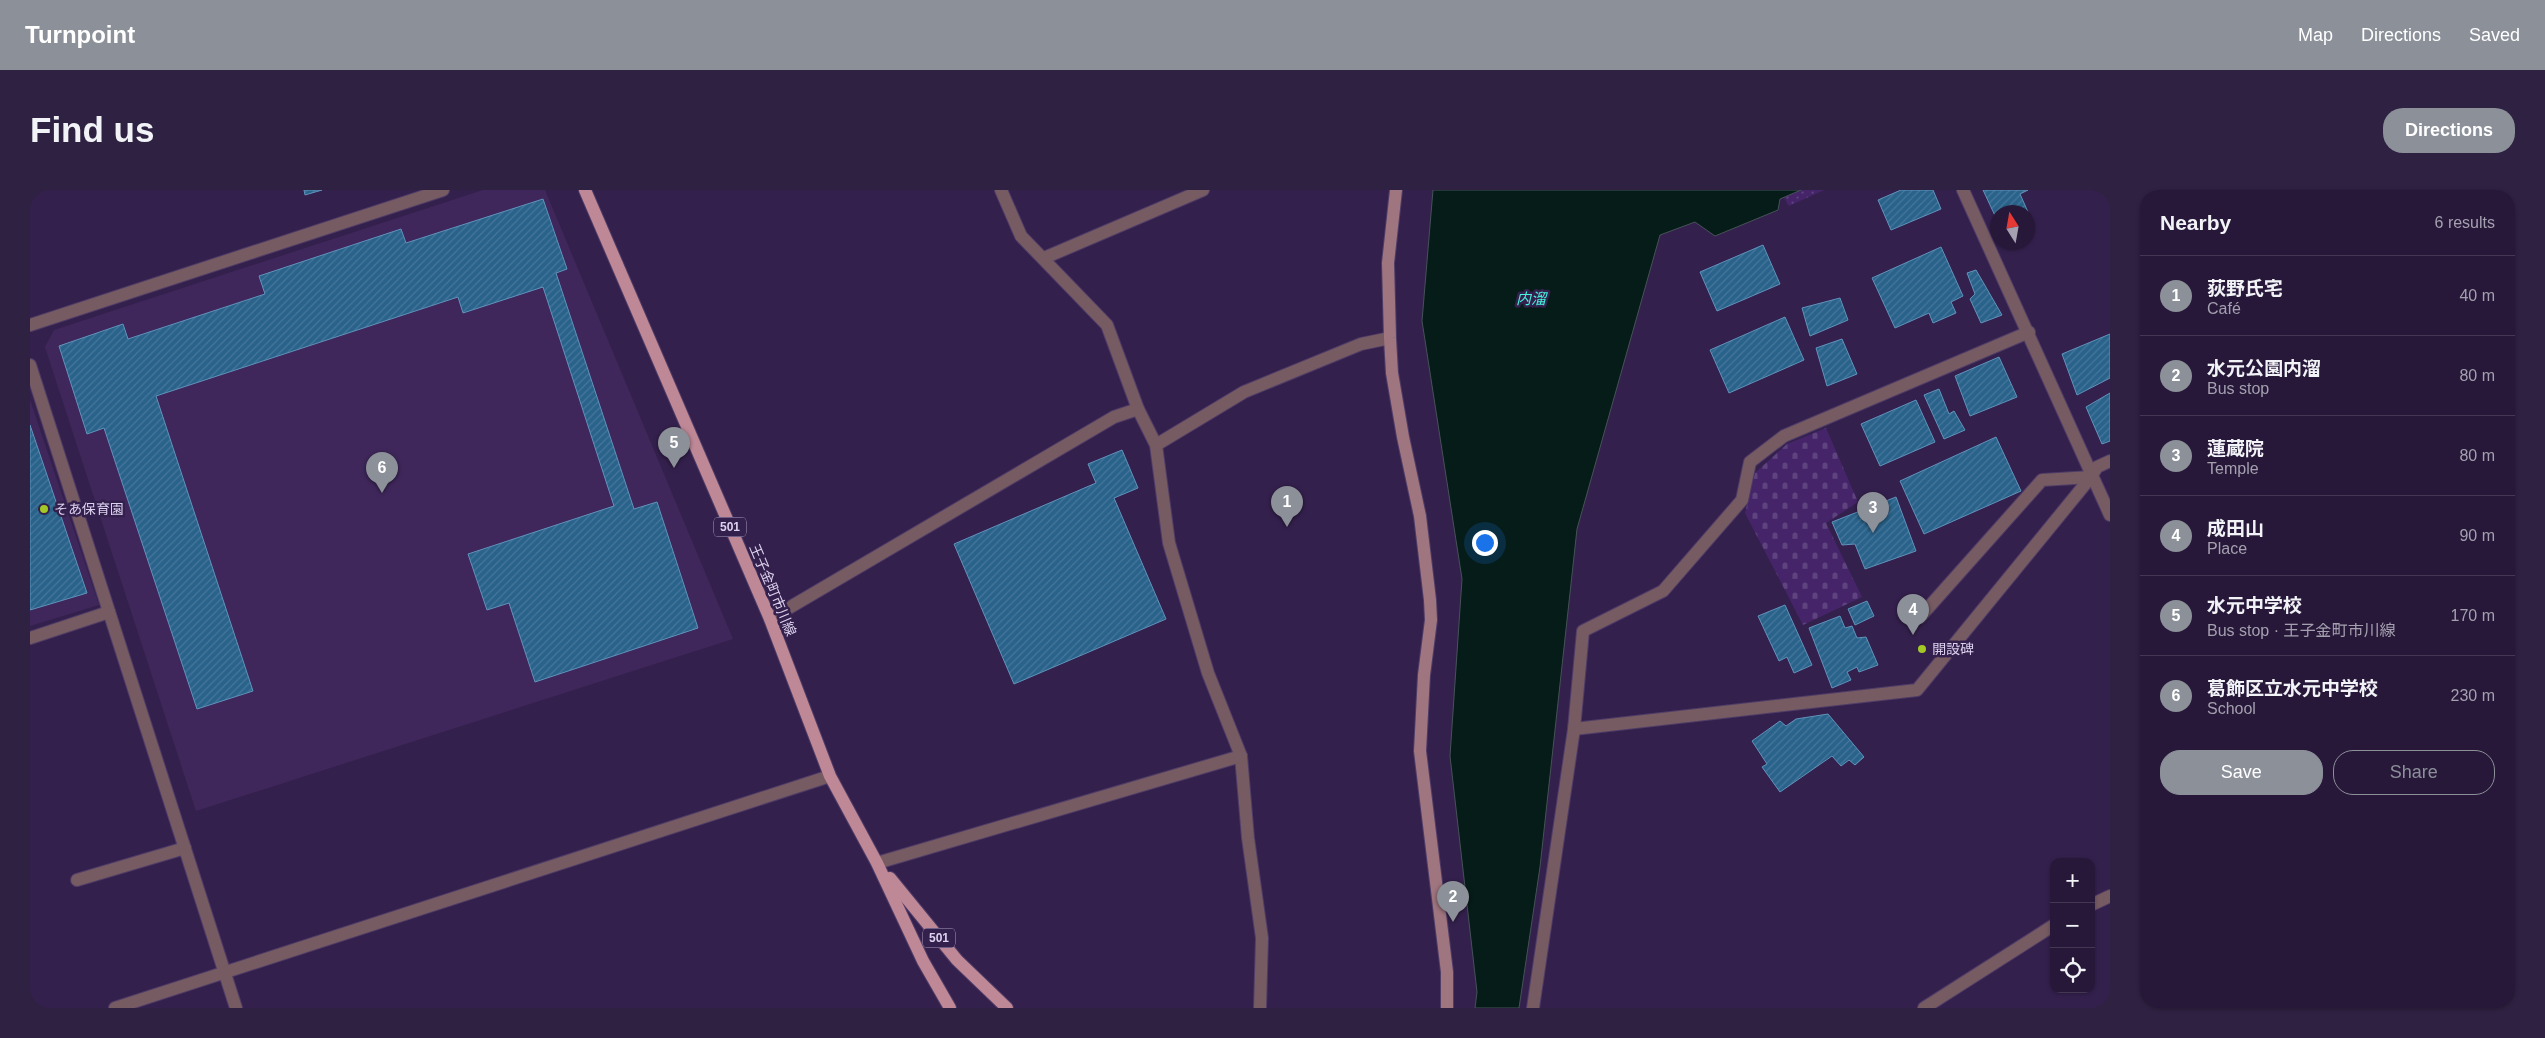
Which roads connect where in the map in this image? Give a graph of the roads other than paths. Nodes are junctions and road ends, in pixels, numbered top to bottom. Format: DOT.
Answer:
graph roads {
  1 [pos="443,190"];
  2 [pos="585,190"];
  3 [pos="1001,190"];
  4 [pos="1203,190"];
  5 [pos="1396,190"];
  6 [pos="1963,190"];
  7 [pos="1044,258"];
  8 [pos="30,325"];
  9 [pos="2029,332"];
  10 [pos="1390,338"];
  11 [pos="30,365"];
  12 [pos="1138,409"];
  13 [pos="1156,445"];
  14 [pos="2110,461"];
  15 [pos="2091,477"];
  16 [pos="2110,515"];
  17 [pos="109,612"];
  18 [pos="1920,617"];
  19 [pos="770,619"];
  20 [pos="30,638"];
  21 [pos="1574,729"];
  22 [pos="1242,756"];
  23 [pos="830,776"];
  24 [pos="185,848"];
  25 [pos="877,863"];
  26 [pos="78,880"];
  27 [pos="2110,896"];
  28 [pos="2095,903"];
  29 [pos="2050,928"];
  30 [pos="225,973"];
  31 [pos="115,1008"];
  32 [pos="236,1008"];
  33 [pos="950,1008"];
  34 [pos="1007,1008"];
  35 [pos="1260,1008"];
  36 [pos="1447,1008"];
  37 [pos="1533,1008"];
  38 [pos="1924,1008"];
  1 -- 8 [label="street"];
  2 -- 19 [label="main road, 王子金町市川線 / 501"];
  3 -- 7 [label="street"];
  4 -- 7 [label="street"];
  5 -- 10 [label="street"];
  6 -- 9 [label="street"];
  7 -- 12 [label="street"];
  9 -- 15 [label="street"];
  9 -- 21 [label="street"];
  10 -- 13 [label="street"];
  10 -- 36 [label="street"];
  11 -- 17 [label="street"];
  12 -- 13 [label="street"];
  12 -- 19 [label="street"];
  13 -- 22 [label="street"];
  14 -- 15 [label="street"];
  15 -- 16 [label="street"];
  15 -- 18 [label="street"];
  15 -- 21 [label="street"];
  17 -- 20 [label="street"];
  17 -- 24 [label="street"];
  19 -- 23 [label="main road, 王子金町市川線 / 501"];
  21 -- 37 [label="street"];
  22 -- 25 [label="street"];
  22 -- 35 [label="street"];
  23 -- 25 [label="main road, 王子金町市川線 / 501"];
  23 -- 30 [label="street"];
  24 -- 26 [label="street"];
  24 -- 30 [label="street"];
  25 -- 33 [label="main road, 王子金町市川線 / 501"];
  25 -- 34 [label="main road, 王子金町市川線 / 501"];
  27 -- 28 [label="street"];
  29 -- 38 [label="street"];
  30 -- 31 [label="street"];
  30 -- 32 [label="street"];
}
